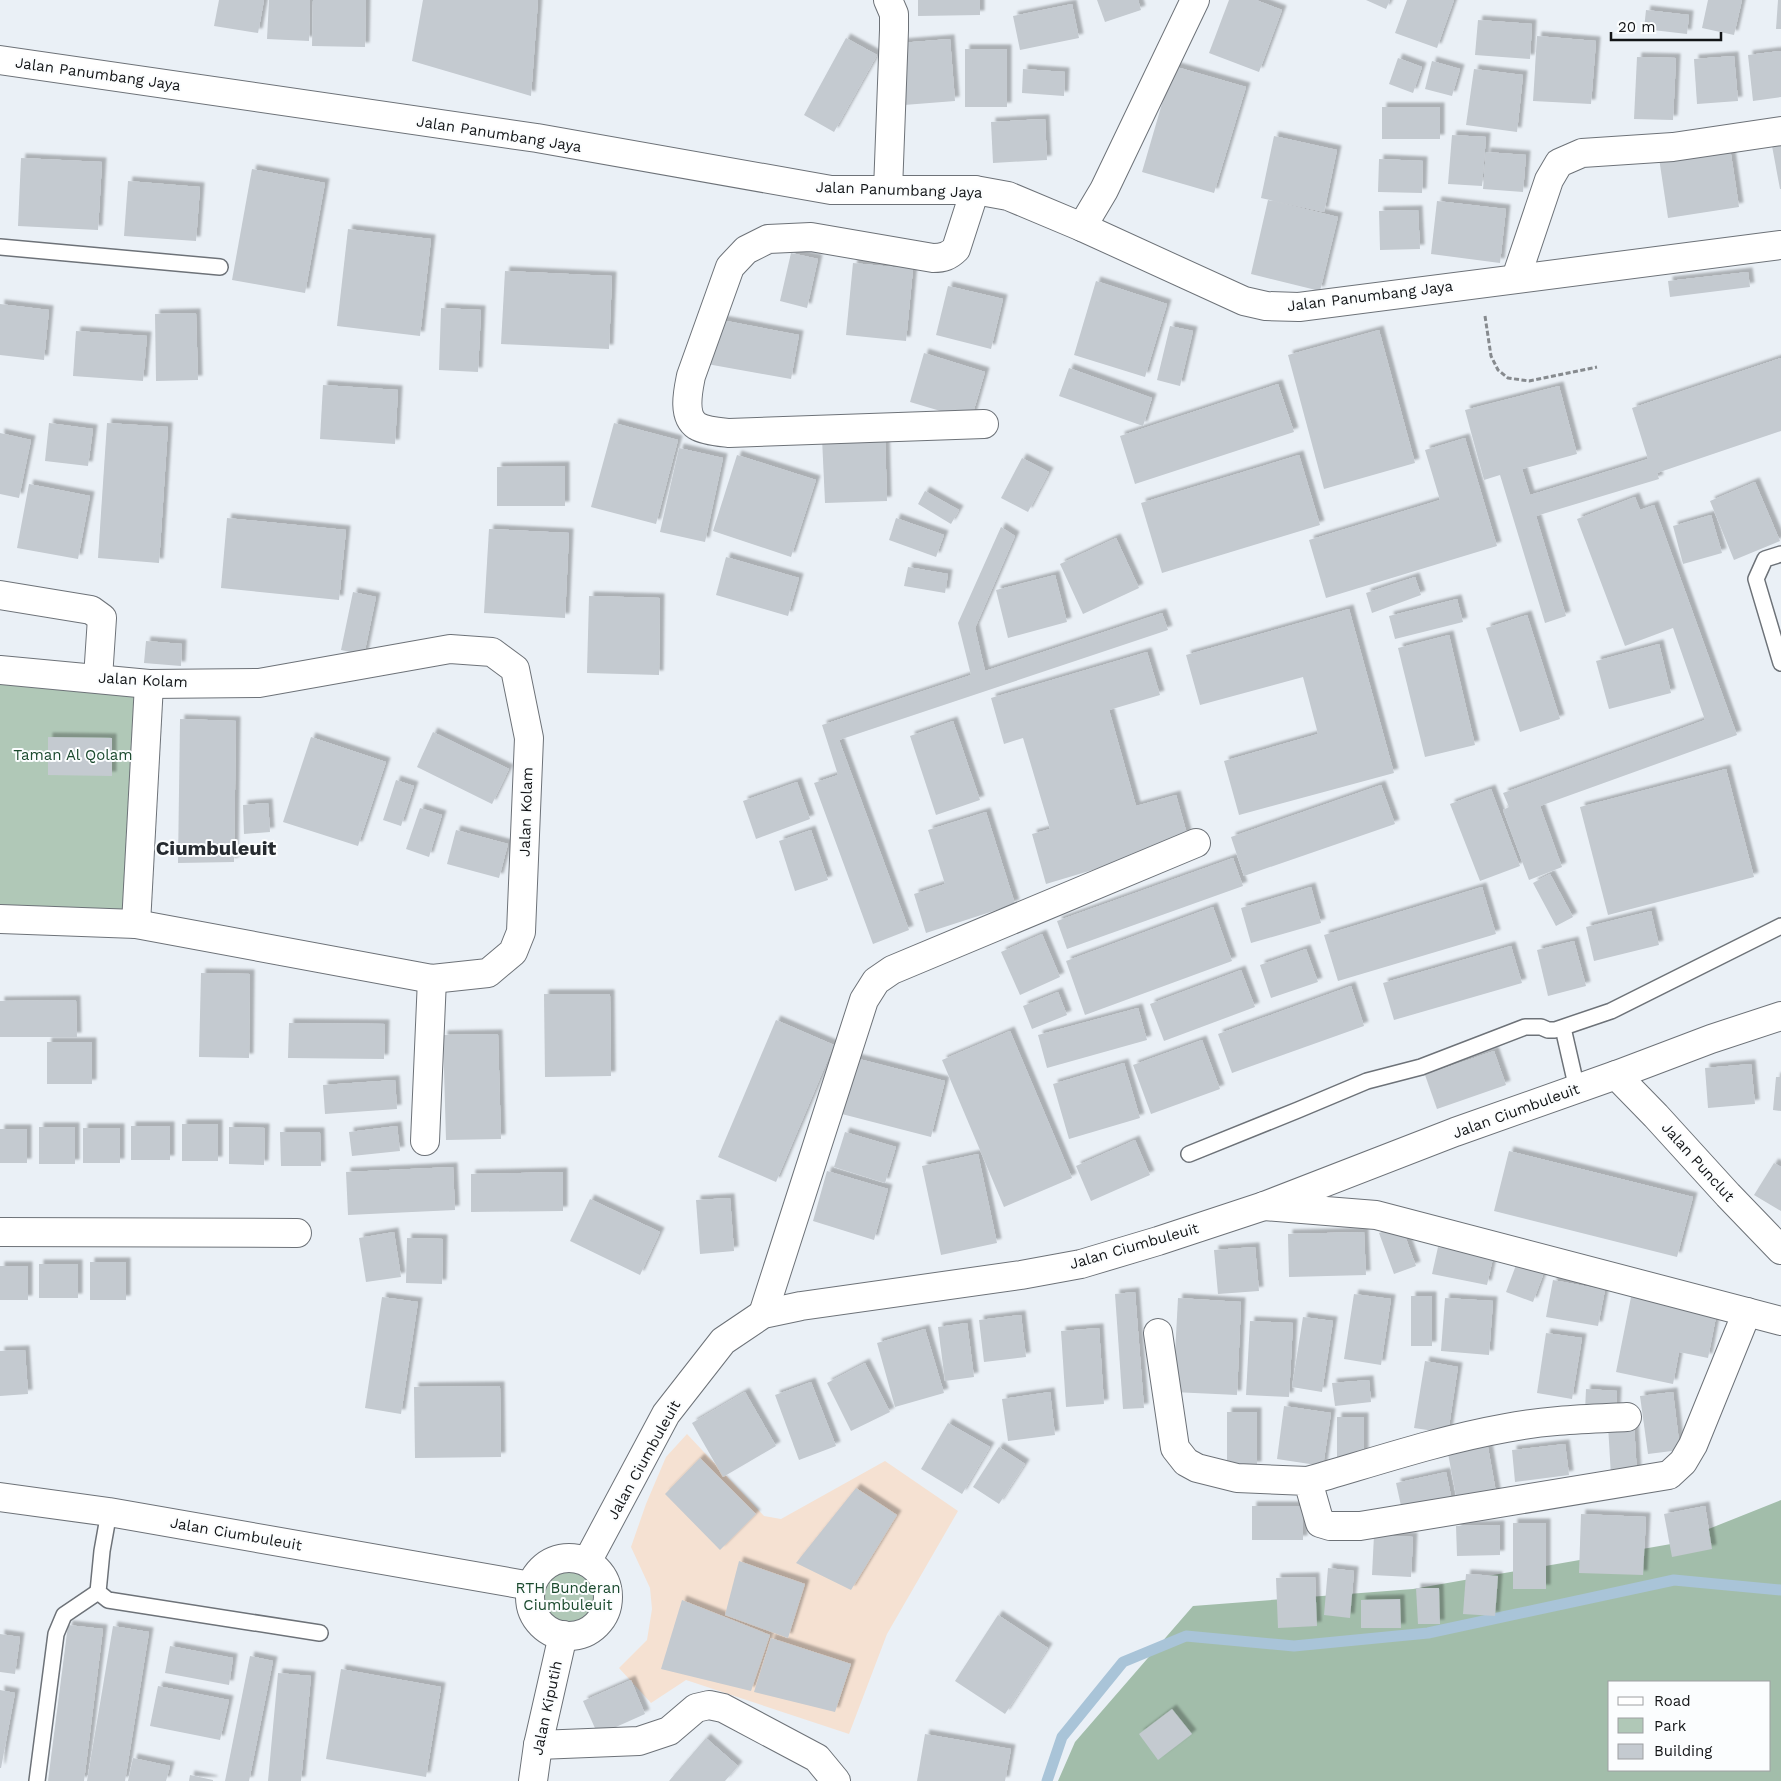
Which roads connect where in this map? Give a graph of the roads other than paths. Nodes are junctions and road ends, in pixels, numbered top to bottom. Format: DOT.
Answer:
graph roads {
  1 [pos="888,0"];
  2 [pos="1195,0"];
  3 [pos="0,63"];
  4 [pos="1781,131"];
  5 [pos="888,190"];
  6 [pos="974,190"];
  7 [pos="1082,227"];
  8 [pos="1781,245"];
  9 [pos="0,247"];
  10 [pos="220,267"];
  11 [pos="1516,278"];
  12 [pos="984,424"];
  13 [pos="1781,554"];
  14 [pos="0,595"];
  15 [pos="1781,663"];
  16 [pos="0,670"];
  17 [pos="98,678"];
  18 [pos="149,684"];
  19 [pos="1196,843"];
  20 [pos="0,919"];
  21 [pos="136,924"];
  22 [pos="1781,926"];
  23 [pos="432,979"];
  24 [pos="1781,1016"];
  25 [pos="1563,1028"];
  26 [pos="1616,1075"];
  27 [pos="1577,1089"];
  28 [pos="425,1141"];
  29 [pos="1189,1154"];
  30 [pos="1264,1206"];
  31 [pos="0,1232"];
  32 [pos="297,1233"];
  33 [pos="1781,1250"];
  34 [pos="1747,1312"];
  35 [pos="764,1314"];
  36 [pos="1781,1321"];
  37 [pos="1158,1333"];
  38 [pos="1627,1417"];
  39 [pos="1308,1481"];
  40 [pos="0,1497"];
  41 [pos="109,1512"];
  42 [pos="587,1562"];
  43 [pos="531,1586"];
  44 [pos="98,1592"];
  45 [pos="320,1633"];
  46 [pos="563,1635"];
  47 [pos="538,1744"];
  48 [pos="37,1781"];
  49 [pos="533,1781"];
  50 [pos="836,1781"];
  1 -- 5 [label="street"];
  2 -- 7 [label="street"];
  3 -- 5 [label="street, Jalan Panumbang Jaya"];
  4 -- 11 [label="street"];
  5 -- 6 [label="street, Jalan Panumbang Jaya"];
  6 -- 7 [label="street, Jalan Panumbang Jaya"];
  6 -- 12 [label="street"];
  7 -- 11 [label="street, Jalan Panumbang Jaya"];
  8 -- 11 [label="street, Jalan Panumbang Jaya"];
  9 -- 10 [label="lane"];
  13 -- 15 [label="lane"];
  14 -- 17 [label="street"];
  16 -- 17 [label="street, Jalan Kolam"];
  17 -- 18 [label="street, Jalan Kolam"];
  18 -- 21 [label="street"];
  18 -- 23 [label="street, Jalan Kolam"];
  19 -- 35 [label="street"];
  20 -- 21 [label="street, Jalan Kolam"];
  21 -- 23 [label="street, Jalan Kolam"];
  22 -- 25 [label="lane"];
  23 -- 28 [label="street"];
  24 -- 26 [label="street, Jalan Ciumbuleuit"];
  25 -- 27 [label="lane"];
  25 -- 29 [label="lane"];
  26 -- 27 [label="street, Jalan Ciumbuleuit"];
  26 -- 33 [label="street, Jalan Punclut"];
  27 -- 30 [label="street, Jalan Ciumbuleuit"];
  30 -- 34 [label="street"];
  30 -- 35 [label="street, Jalan Ciumbuleuit"];
  31 -- 32 [label="street"];
  34 -- 36 [label="street"];
  34 -- 39 [label="street"];
  35 -- 42 [label="street, Jalan Ciumbuleuit"];
  37 -- 39 [label="street"];
  38 -- 39 [label="street"];
  40 -- 41 [label="street, Jalan Ciumbuleuit"];
  41 -- 43 [label="street, Jalan Ciumbuleuit"];
  41 -- 44 [label="lane"];
  42 -- 43 [label="street"];
  42 -- 46 [label="street"];
  43 -- 46 [label="street"];
  44 -- 45 [label="lane"];
  44 -- 48 [label="lane"];
  46 -- 47 [label="street, Jalan Kiputih"];
  47 -- 49 [label="street, Jalan Kiputih"];
  47 -- 50 [label="street"];
}
